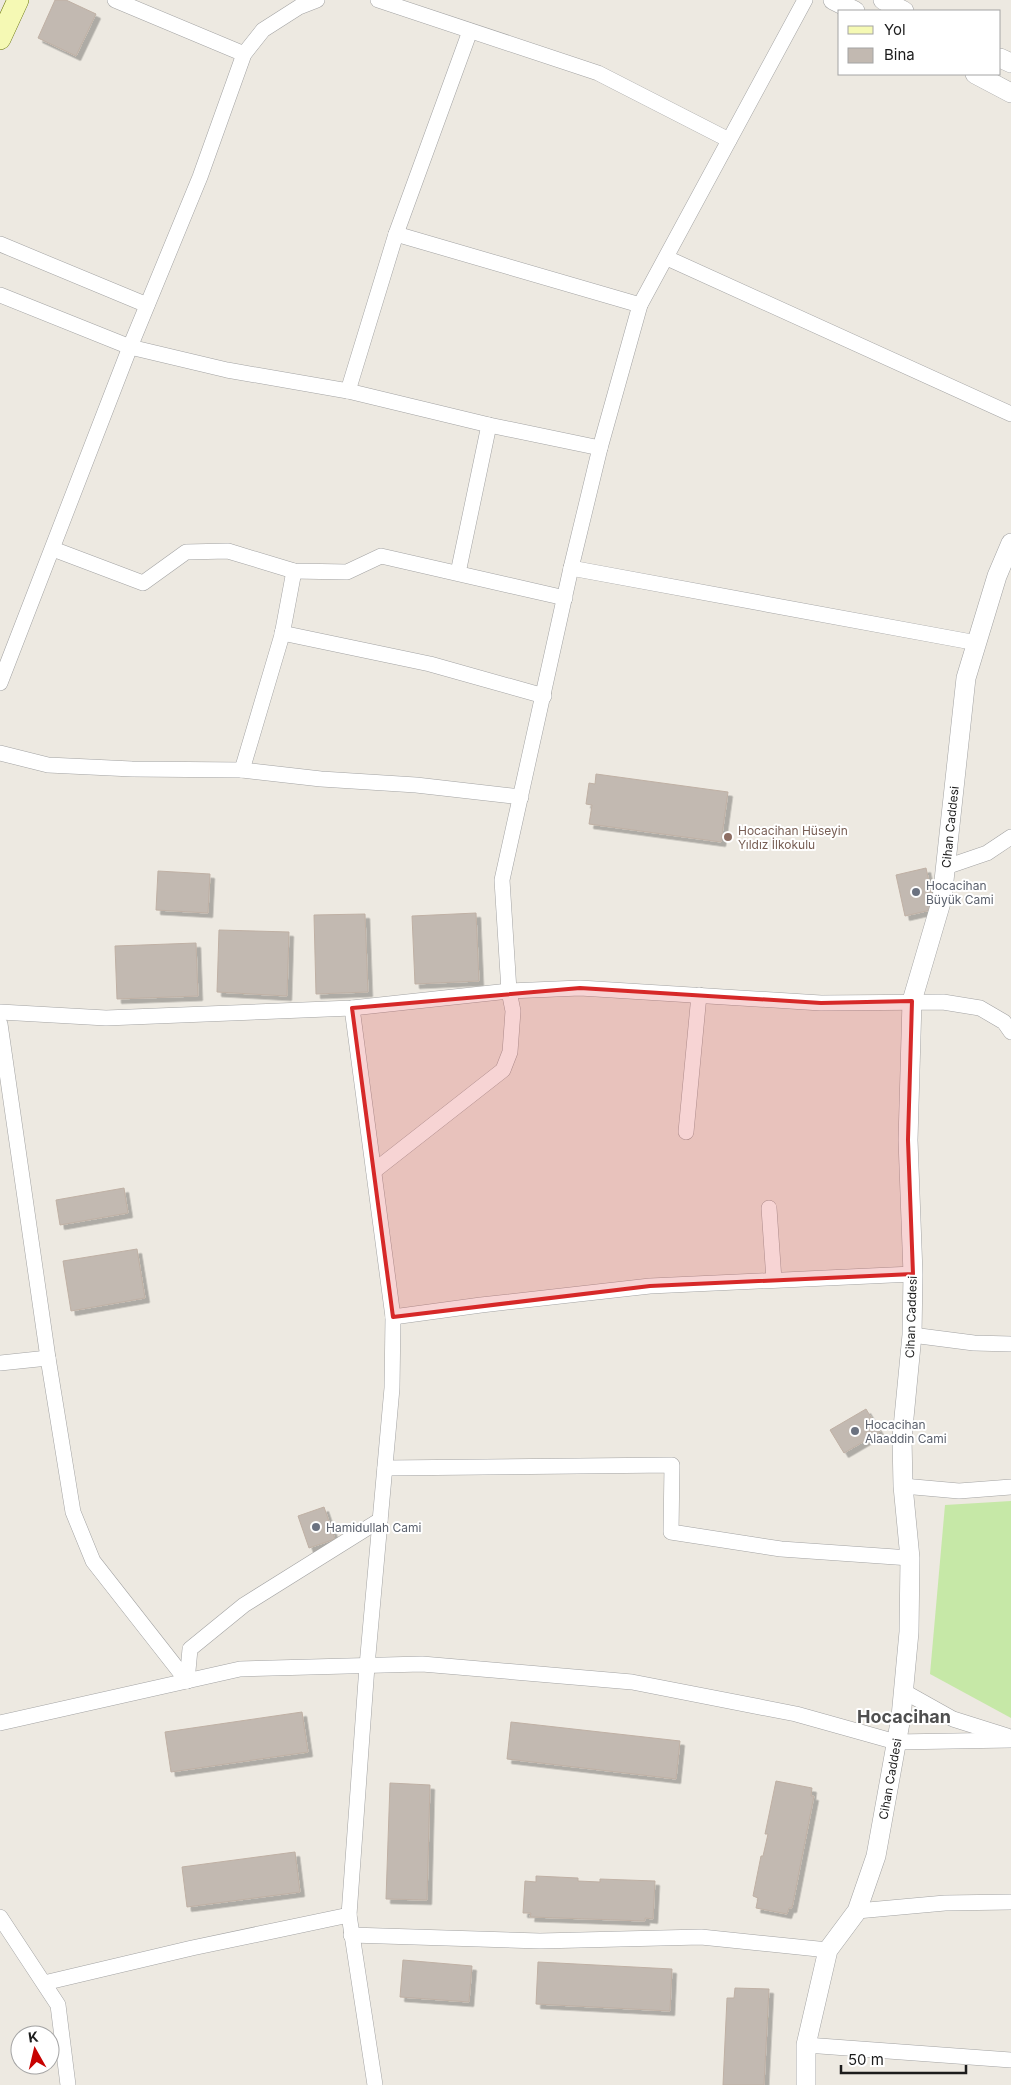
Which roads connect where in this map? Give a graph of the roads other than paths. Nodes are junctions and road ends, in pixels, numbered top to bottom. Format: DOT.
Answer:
graph roads {
  1 [pos="18,0"];
  2 [pos="115,0"];
  3 [pos="317,0"];
  4 [pos="378,0"];
  5 [pos="805,0"];
  6 [pos="833,0"];
  7 [pos="883,0"];
  8 [pos="853,10"];
  9 [pos="902,10"];
  10 [pos="470,31"];
  11 [pos="0,39"];
  12 [pos="244,54"];
  13 [pos="977,75"];
  14 [pos="1011,93"];
  15 [pos="729,140"];
  16 [pos="396,234"];
  17 [pos="0,244"];
  18 [pos="667,258"];
  19 [pos="0,295"];
  20 [pos="147,305"];
  21 [pos="640,305"];
  22 [pos="130,347"];
  23 [pos="348,391"];
  24 [pos="1011,414"];
  25 [pos="489,425"];
  26 [pos="600,448"];
  27 [pos="1011,542"];
  28 [pos="53,549"];
  29 [pos="571,568"];
  30 [pos="294,571"];
  31 [pos="458,573"];
  32 [pos="565,598"];
  33 [pos="282,633"];
  34 [pos="977,643"];
  35 [pos="0,683"];
  36 [pos="544,696"];
  37 [pos="0,753"];
  38 [pos="242,770"];
  39 [pos="521,797"];
  40 [pos="1011,838"];
  41 [pos="946,866"];
  42 [pos="509,991"];
  43 [pos="699,995"];
  44 [pos="912,1001"];
  45 [pos="352,1008"];
  46 [pos="0,1012"];
  47 [pos="0,1024"];
  48 [pos="1011,1032"];
  49 [pos="686,1132"];
  50 [pos="374,1171"];
  51 [pos="770,1208"];
  52 [pos="913,1274"];
  53 [pos="774,1280"];
  54 [pos="393,1317"];
  55 [pos="912,1335"];
  56 [pos="1011,1344"];
  57 [pos="48,1358"];
  58 [pos="0,1363"];
  59 [pos="385,1468"];
  60 [pos="903,1486"];
  61 [pos="1011,1487"];
  62 [pos="380,1520"];
  63 [pos="910,1558"];
  64 [pos="367,1666"];
  65 [pos="187,1681"];
  66 [pos="903,1690"];
  67 [pos="0,1723"];
  68 [pos="1011,1739"];
  69 [pos="896,1742"];
  70 [pos="1011,1902"];
  71 [pos="857,1911"];
  72 [pos="349,1914"];
  73 [pos="0,1916"];
  74 [pos="351,1935"];
  75 [pos="828,1950"];
  76 [pos="44,1983"];
  77 [pos="806,2045"];
  78 [pos="1011,2060"];
  79 [pos="68,2085"];
  80 [pos="375,2085"];
  81 [pos="806,2085"];
  1 -- 11 [label="main road"];
  2 -- 12 [label="street"];
  3 -- 12 [label="street"];
  4 -- 10 [label="street"];
  5 -- 15 [label="street"];
  6 -- 8 [label="street"];
  7 -- 9 [label="street"];
  10 -- 15 [label="street"];
  10 -- 16 [label="street"];
  12 -- 20 [label="street"];
  13 -- 14 [label="street"];
  15 -- 18 [label="street"];
  16 -- 21 [label="street"];
  16 -- 23 [label="street"];
  17 -- 20 [label="street"];
  18 -- 21 [label="street"];
  18 -- 24 [label="street"];
  19 -- 22 [label="street"];
  20 -- 22 [label="street"];
  21 -- 26 [label="street"];
  22 -- 23 [label="street"];
  22 -- 28 [label="street"];
  23 -- 25 [label="street"];
  25 -- 26 [label="street"];
  25 -- 31 [label="street"];
  26 -- 29 [label="street"];
  27 -- 34 [label="street, Cihan Caddesi"];
  28 -- 30 [label="street"];
  28 -- 35 [label="street"];
  29 -- 32 [label="street"];
  29 -- 34 [label="street"];
  30 -- 31 [label="street"];
  30 -- 33 [label="street"];
  31 -- 32 [label="street"];
  32 -- 36 [label="street"];
  33 -- 36 [label="street"];
  33 -- 38 [label="street"];
  34 -- 41 [label="street, Cihan Caddesi"];
  36 -- 39 [label="street"];
  37 -- 38 [label="street"];
  38 -- 39 [label="street"];
  39 -- 42 [label="street"];
  40 -- 41 [label="street"];
  41 -- 44 [label="street, Cihan Caddesi"];
  42 -- 43 [label="street"];
  42 -- 45 [label="street"];
  42 -- 50 [label="street"];
  43 -- 44 [label="street"];
  43 -- 49 [label="street"];
  44 -- 48 [label="street"];
  44 -- 52 [label="street, Cihan Caddesi"];
  45 -- 46 [label="street"];
  45 -- 50 [label="street"];
  47 -- 57 [label="street"];
  50 -- 54 [label="street"];
  51 -- 53 [label="street"];
  52 -- 53 [label="street"];
  52 -- 55 [label="street, Cihan Caddesi"];
  53 -- 54 [label="street"];
  54 -- 59 [label="street"];
  55 -- 56 [label="street"];
  55 -- 60 [label="street, Cihan Caddesi"];
  57 -- 58 [label="street"];
  57 -- 65 [label="street"];
  59 -- 62 [label="street"];
  59 -- 63 [label="street"];
  60 -- 61 [label="street"];
  60 -- 63 [label="street, Cihan Caddesi"];
  62 -- 64 [label="street"];
  62 -- 65 [label="street"];
  63 -- 66 [label="street, Cihan Caddesi"];
  64 -- 65 [label="street"];
  64 -- 69 [label="street"];
  64 -- 72 [label="street"];
  65 -- 67 [label="street"];
  66 -- 68 [label="street"];
  66 -- 69 [label="street, Cihan Caddesi"];
  68 -- 69 [label="street"];
  69 -- 71 [label="street, Cihan Caddesi"];
  70 -- 71 [label="street"];
  71 -- 75 [label="street, Cihan Caddesi"];
  72 -- 74 [label="street"];
  72 -- 76 [label="street"];
  73 -- 76 [label="street"];
  74 -- 75 [label="street"];
  74 -- 80 [label="street"];
  75 -- 77 [label="street, Cihan Caddesi"];
  76 -- 79 [label="street"];
  77 -- 78 [label="street"];
  77 -- 81 [label="street, Cihan Caddesi"];
}
